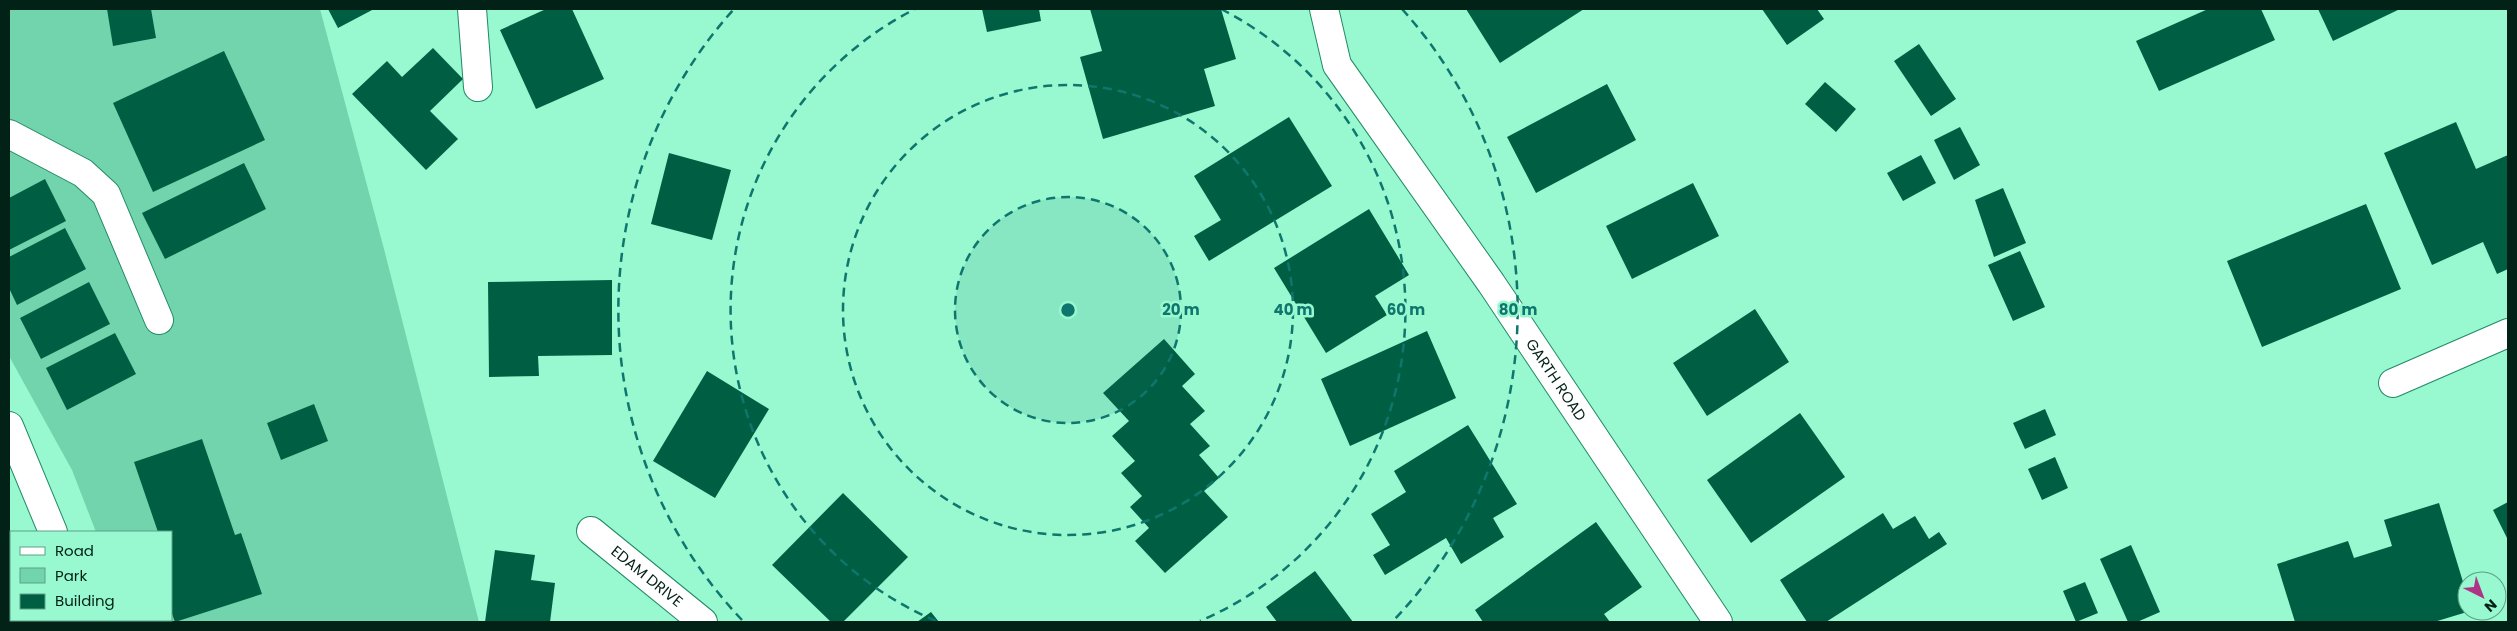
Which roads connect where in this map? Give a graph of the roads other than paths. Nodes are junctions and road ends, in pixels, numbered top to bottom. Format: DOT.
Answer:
graph roads {
  1 [pos="472,9"];
  2 [pos="1324,9"];
  3 [pos="478,87"];
  4 [pos="9,134"];
  5 [pos="159,320"];
  6 [pos="2508,333"];
  7 [pos="2393,383"];
  8 [pos="9,426"];
  9 [pos="53,531"];
  10 [pos="591,532"];
  11 [pos="704,622"];
  12 [pos="1718,622"];
  1 -- 3 [label="street"];
  2 -- 12 [label="street, GARTH ROAD"];
  4 -- 5 [label="street"];
  6 -- 7 [label="street"];
  8 -- 9 [label="street"];
  10 -- 11 [label="street, EDAM DRIVE"];
}
